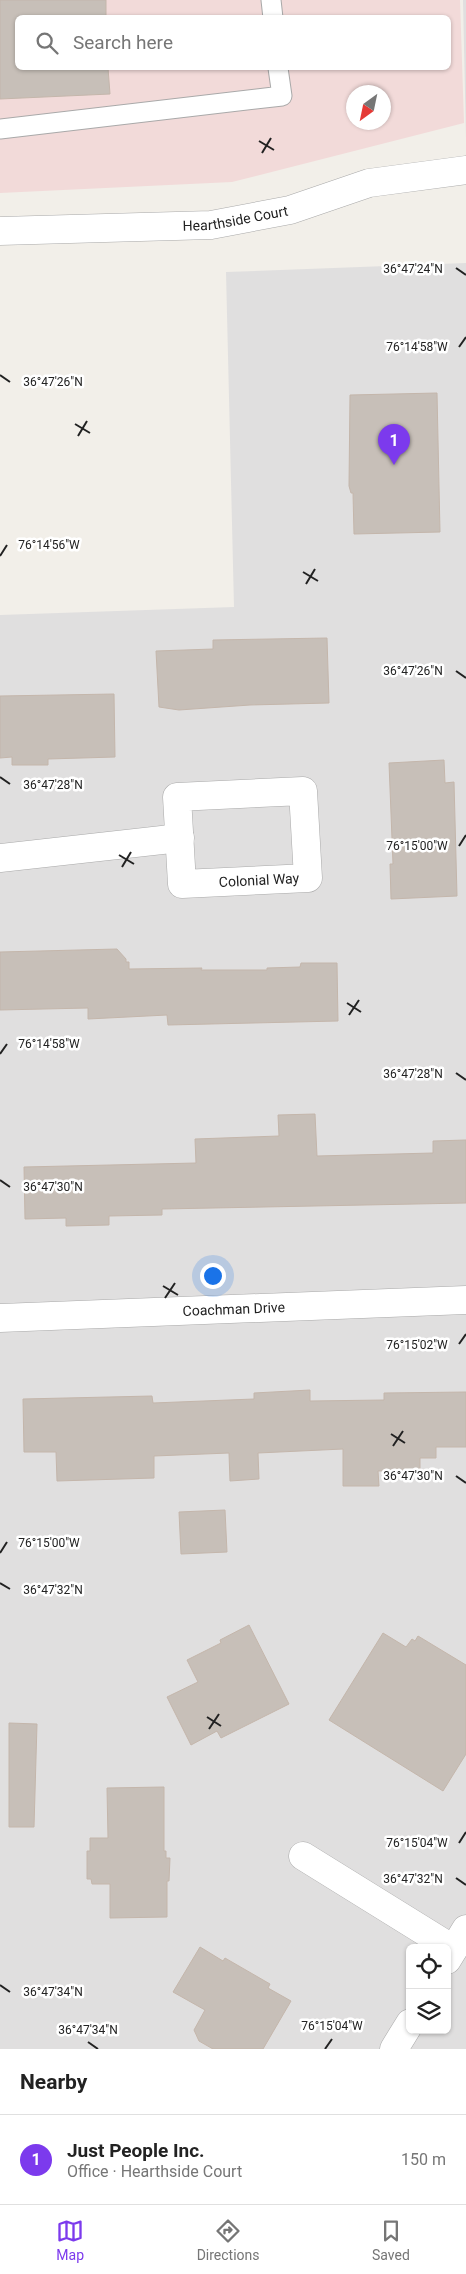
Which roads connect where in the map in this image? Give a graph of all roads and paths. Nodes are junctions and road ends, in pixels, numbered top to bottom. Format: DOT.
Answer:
graph roads {
  1 [pos="270,0"];
  2 [pos="272,15"];
  3 [pos="278,70"];
  4 [pos="0,129"];
  5 [pos="466,170"];
  6 [pos="0,231"];
  7 [pos="180,838"];
  8 [pos="0,858"];
  9 [pos="466,1300"];
  10 [pos="0,1318"];
  11 [pos="303,1856"];
  12 [pos="456,1946"];
  13 [pos="406,2030"];
  14 [pos="394,2049"];
  1 -- 2 [label="lane"];
  3 -- 4 [label="lane"];
  5 -- 6 [label="street, Hearthside Court"];
  7 -- 7 [label="street, Colonial Way"];
  7 -- 8 [label="street"];
  9 -- 10 [label="street, Coachman Drive"];
  11 -- 12 [label="street"];
  13 -- 14 [label="street"];
}
